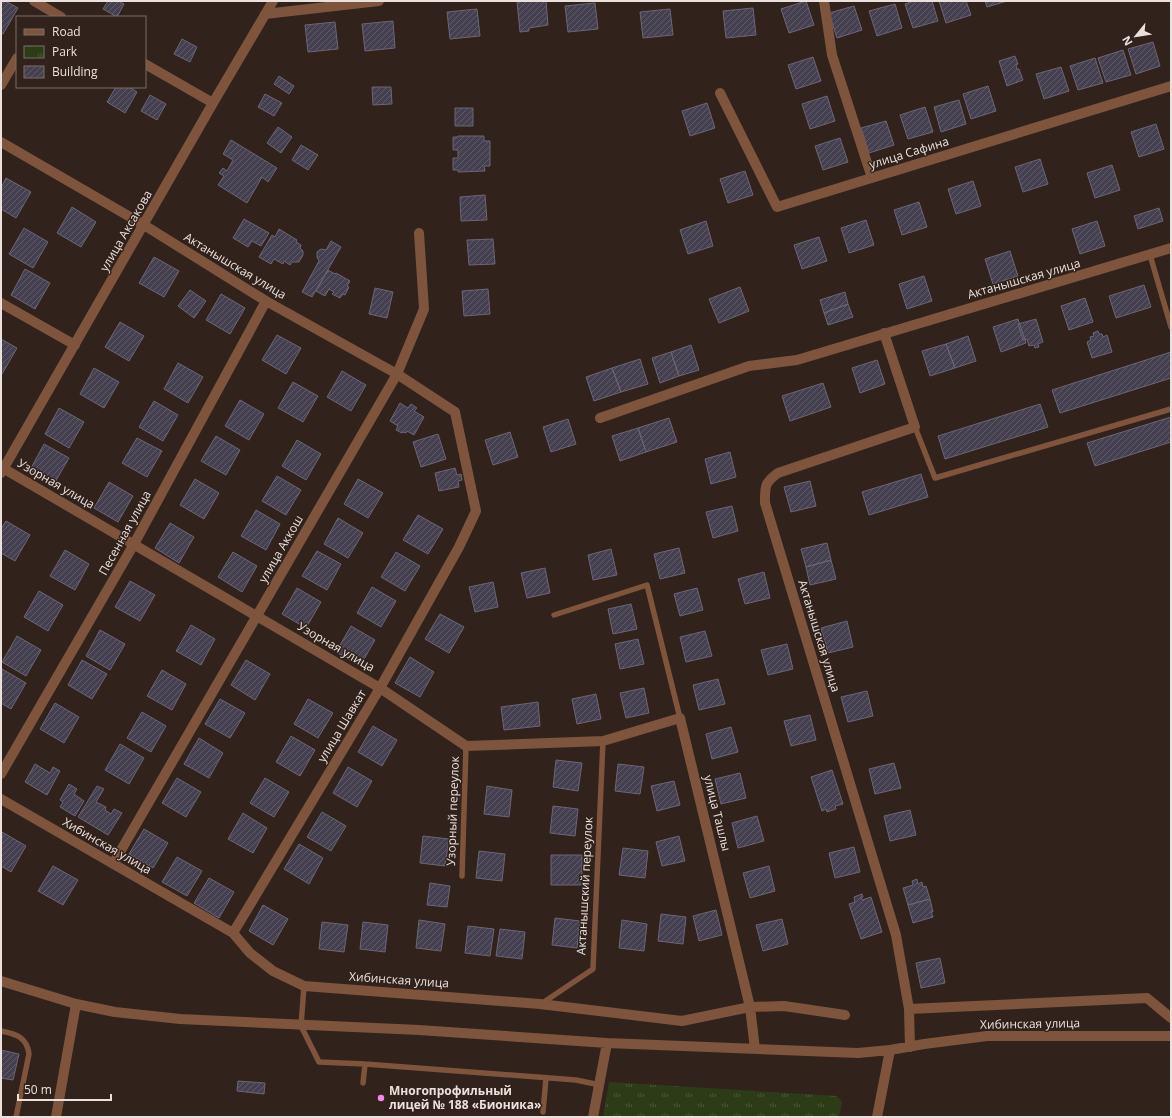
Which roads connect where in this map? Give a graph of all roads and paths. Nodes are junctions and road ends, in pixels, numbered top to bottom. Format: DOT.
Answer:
graph roads {
  1 [pos="34,1"];
  2 [pos="273,1"];
  3 [pos="379,1"];
  4 [pos="824,1"];
  5 [pos="44,13"];
  6 [pos="265,14"];
  7 [pos="57,16"];
  8 [pos="16,60"];
  9 [pos="146,65"];
  10 [pos="1,85"];
  11 [pos="1171,86"];
  12 [pos="720,93"];
  13 [pos="213,103"];
  14 [pos="1,142"];
  15 [pos="872,178"];
  16 [pos="144,225"];
  17 [pos="419,233"];
  18 [pos="1171,248"];
  19 [pos="1150,255"];
  20 [pos="266,302"];
  21 [pos="1,303"];
  22 [pos="1171,328"];
  23 [pos="884,333"];
  24 [pos="75,344"];
  25 [pos="397,374"];
  26 [pos="1171,409"];
  27 [pos="455,412"];
  28 [pos="600,418"];
  29 [pos="915,427"];
  30 [pos="2,469"];
  31 [pos="134,544"];
  32 [pos="554,615"];
  33 [pos="257,616"];
  34 [pos="380,688"];
  35 [pos="680,718"];
  36 [pos="603,741"];
  37 [pos="466,746"];
  38 [pos="1,774"];
  39 [pos="1,799"];
  40 [pos="113,864"];
  41 [pos="462,876"];
  42 [pos="233,933"];
  43 [pos="1,981"];
  44 [pos="304,986"];
  45 [pos="76,1004"];
  46 [pos="540,1004"];
  47 [pos="750,1007"];
  48 [pos="909,1009"];
  49 [pos="845,1015"];
  50 [pos="1171,1018"];
  51 [pos="301,1026"];
  52 [pos="1,1031"];
  53 [pos="1171,1036"];
  54 [pos="607,1043"];
  55 [pos="910,1047"];
  56 [pos="754,1049"];
  57 [pos="890,1050"];
  58 [pos="365,1064"];
  59 [pos="546,1078"];
  60 [pos="363,1083"];
  61 [pos="600,1084"];
  62 [pos="543,1112"];
  63 [pos="16,1117"];
  64 [pos="56,1117"];
  65 [pos="594,1117"];
  66 [pos="877,1117"];
  1 -- 5 [label="street"];
  2 -- 6 [label="street, улица Аксакова"];
  3 -- 6 [label="street"];
  4 -- 15 [label="street"];
  5 -- 7 [label="street"];
  6 -- 13 [label="street, улица Аксакова"];
  8 -- 10 [label="street"];
  9 -- 13 [label="street"];
  11 -- 15 [label="street, улица Сафина"];
  12 -- 15 [label="street, улица Сафина"];
  13 -- 16 [label="street, улица Аксакова"];
  14 -- 16 [label="street, Актанышская улица"];
  16 -- 20 [label="street, Актанышская улица"];
  16 -- 24 [label="street, улица Аксакова"];
  17 -- 25 [label="street, улица Аккош"];
  18 -- 19 [label="street, Актанышская улица"];
  19 -- 22 [label="lane"];
  19 -- 23 [label="street, Актанышская улица"];
  20 -- 25 [label="street, Актанышская улица"];
  20 -- 31 [label="street, Песенная улица"];
  21 -- 24 [label="street"];
  23 -- 28 [label="street, Актанышская улица"];
  23 -- 29 [label="street"];
  24 -- 30 [label="street, улица Аксакова"];
  25 -- 27 [label="street, Актанышская улица"];
  25 -- 33 [label="street, улица Аккош"];
  26 -- 29 [label="lane"];
  27 -- 34 [label="street, улица Шавкат"];
  29 -- 48 [label="street, Актанышская улица"];
  30 -- 31 [label="street, Узорная улица"];
  31 -- 33 [label="street, Узорная улица"];
  31 -- 38 [label="street, Песенная улица"];
  32 -- 35 [label="lane, улица Ташлы"];
  33 -- 34 [label="street, Узорная улица"];
  33 -- 40 [label="street, улица Аккош"];
  34 -- 37 [label="street, Узорная улица"];
  34 -- 42 [label="street, улица Шавкат"];
  35 -- 36 [label="street"];
  35 -- 47 [label="street, улица Ташлы"];
  36 -- 37 [label="street"];
  36 -- 46 [label="lane, Актанышский переулок"];
  37 -- 41 [label="lane, Узорный переулок"];
  39 -- 40 [label="street, Хибинская улица"];
  40 -- 42 [label="street, Хибинская улица"];
  42 -- 44 [label="street, Хибинская улица"];
  43 -- 45 [label="street, Хибинская улица"];
  44 -- 46 [label="street, Хибинская улица"];
  44 -- 51 [label="lane"];
  45 -- 51 [label="street, Хибинская улица"];
  45 -- 64 [label="street"];
  46 -- 47 [label="street, Хибинская улица"];
  47 -- 49 [label="street, Хибинская улица"];
  47 -- 56 [label="street, улица Ташлы"];
  48 -- 50 [label="street, Хибинская улица"];
  48 -- 55 [label="street, Актанышская улица"];
  51 -- 54 [label="street, Хибинская улица"];
  51 -- 58 [label="lane"];
  52 -- 63 [label="lane"];
  53 -- 55 [label="street, Хибинская улица"];
  54 -- 56 [label="street, Хибинская улица"];
  54 -- 61 [label="street"];
  55 -- 57 [label="street, Хибинская улица"];
  56 -- 57 [label="street, Хибинская улица"];
  57 -- 66 [label="street"];
  58 -- 59 [label="lane"];
  58 -- 60 [label="lane"];
  59 -- 61 [label="lane"];
  59 -- 62 [label="lane"];
  61 -- 65 [label="street"];
}
